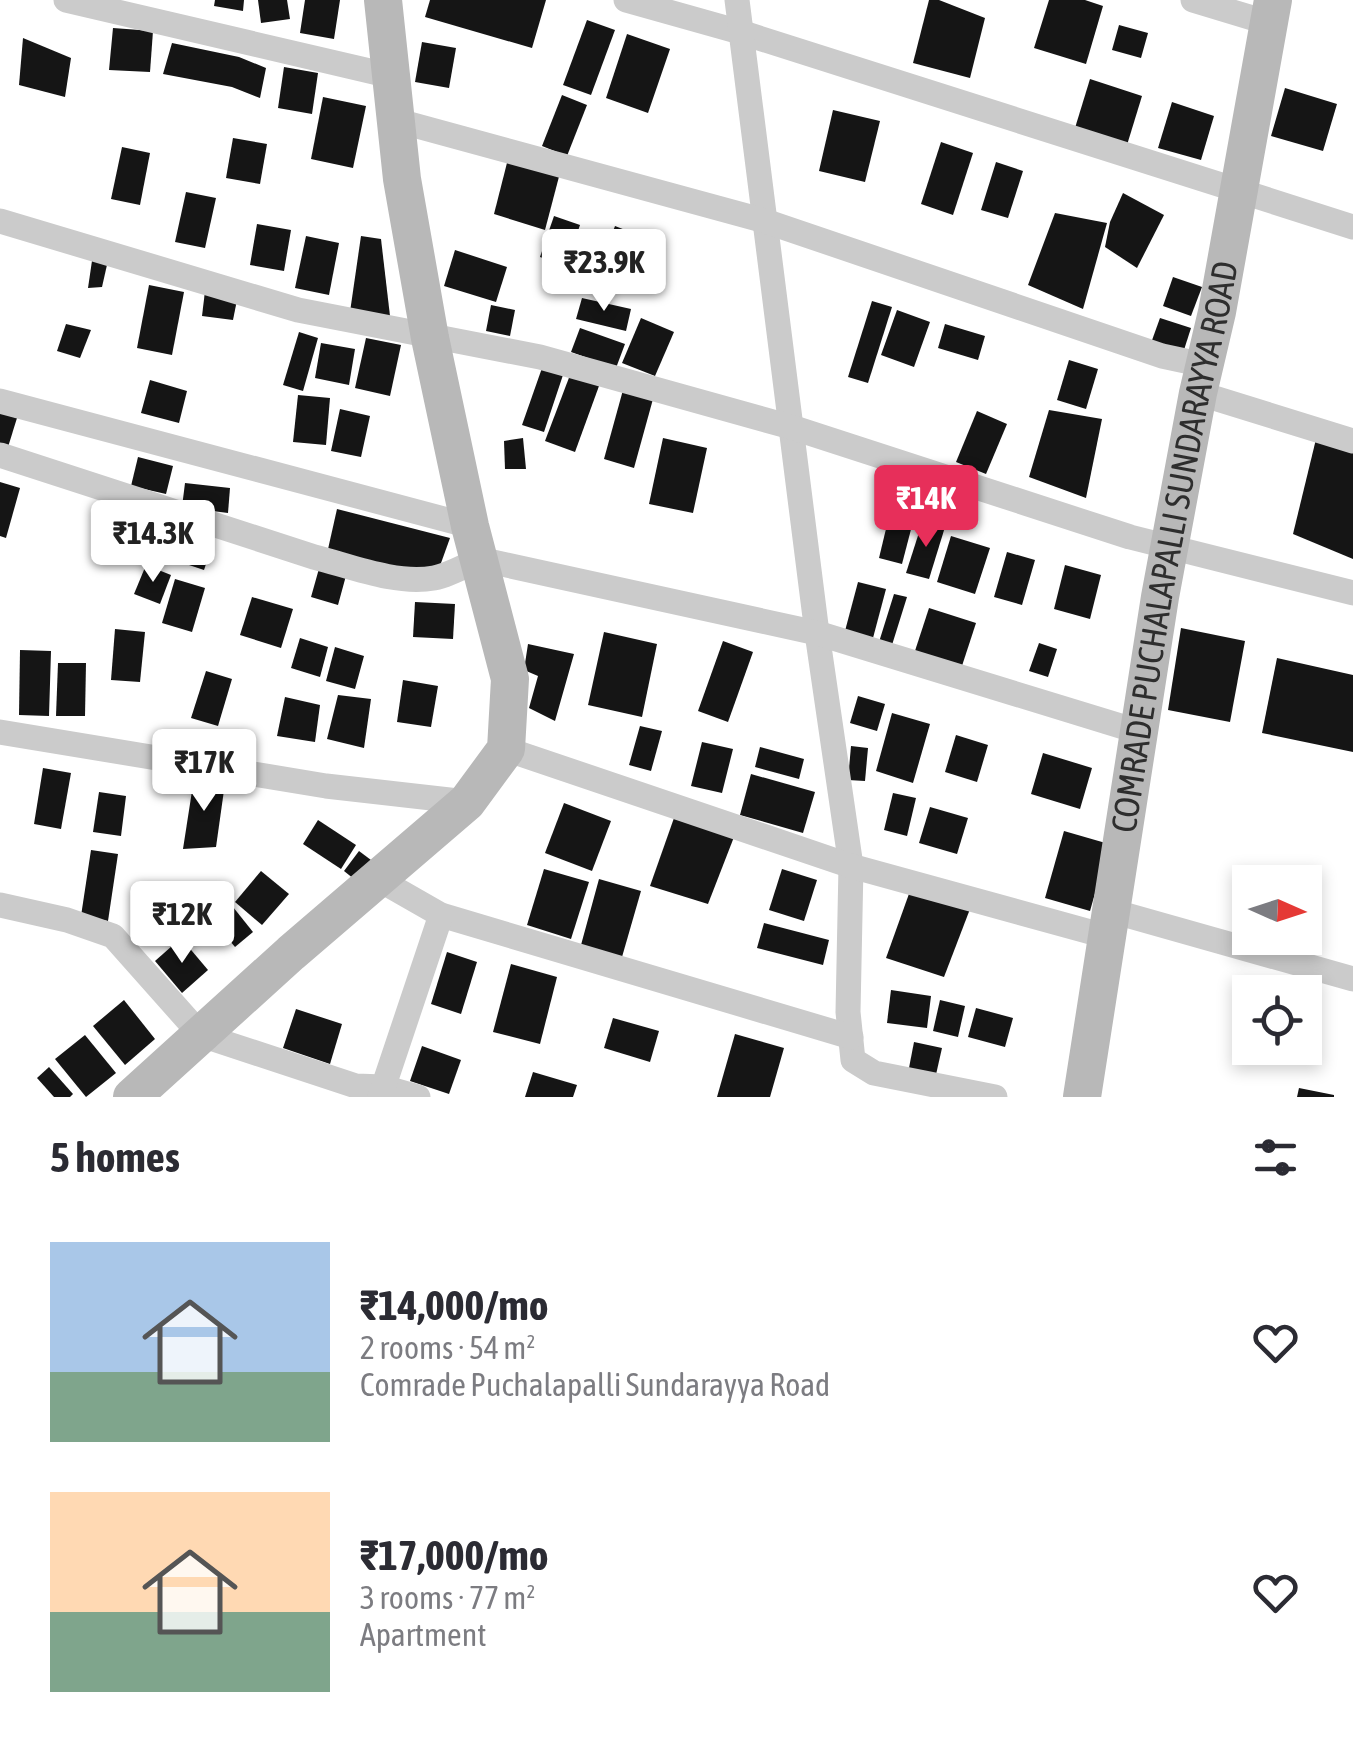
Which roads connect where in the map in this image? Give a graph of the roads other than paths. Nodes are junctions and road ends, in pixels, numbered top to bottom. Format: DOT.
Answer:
graph roads {
  1 [pos="66,0"];
  2 [pos="383,0"];
  3 [pos="626,0"];
  4 [pos="737,0"];
  5 [pos="1194,0"];
  6 [pos="1271,12"];
  7 [pos="740,32"];
  8 [pos="391,76"];
  9 [pos="396,120"];
  10 [pos="1238,193"];
  11 [pos="0,221"];
  12 [pos="765,221"];
  13 [pos="1353,228"];
  14 [pos="430,338"];
  15 [pos="1201,379"];
  16 [pos="0,401"];
  17 [pos="790,427"];
  18 [pos="1353,441"];
  19 [pos="0,454"];
  20 [pos="474,543"];
  21 [pos="1170,546"];
  22 [pos="1353,593"];
  23 [pos="816,633"];
  24 [pos="0,732"];
  25 [pos="1140,732"];
  26 [pos="506,749"];
  27 [pos="468,802"];
  28 [pos="850,866"];
  29 [pos="378,879"];
  30 [pos="0,905"];
  31 [pos="441,915"];
  32 [pos="1109,924"];
  33 [pos="1353,979"];
  34 [pos="201,1035"];
  35 [pos="851,1037"];
  36 [pos="381,1092"];
  37 [pos="132,1097"];
  38 [pos="418,1097"];
  39 [pos="995,1097"];
  40 [pos="1082,1097"];
  1 -- 8 [label="street"];
  2 -- 8 [label="street"];
  3 -- 7 [label="street"];
  4 -- 7 [label="street"];
  5 -- 6 [label="street"];
  6 -- 10 [label="street, COMRADE PUCHALAPALLI SUNDARAYYA ROAD"];
  7 -- 10 [label="street"];
  7 -- 12 [label="street"];
  8 -- 9 [label="street"];
  9 -- 12 [label="street"];
  9 -- 14 [label="street"];
  10 -- 13 [label="street"];
  10 -- 15 [label="street, COMRADE PUCHALAPALLI SUNDARAYYA ROAD"];
  11 -- 14 [label="street"];
  12 -- 15 [label="street"];
  12 -- 17 [label="street"];
  14 -- 17 [label="street"];
  14 -- 20 [label="street"];
  15 -- 18 [label="street"];
  15 -- 21 [label="street, COMRADE PUCHALAPALLI SUNDARAYYA ROAD"];
  16 -- 20 [label="street"];
  17 -- 21 [label="street"];
  17 -- 23 [label="street"];
  19 -- 20 [label="street"];
  20 -- 23 [label="street"];
  20 -- 26 [label="street"];
  21 -- 22 [label="street"];
  21 -- 25 [label="street, COMRADE PUCHALAPALLI SUNDARAYYA ROAD"];
  23 -- 25 [label="street"];
  23 -- 28 [label="street"];
  24 -- 27 [label="street"];
  25 -- 32 [label="street, COMRADE PUCHALAPALLI SUNDARAYYA ROAD"];
  26 -- 27 [label="street"];
  26 -- 28 [label="street"];
  27 -- 29 [label="street"];
  28 -- 32 [label="street"];
  28 -- 35 [label="street"];
  29 -- 31 [label="street"];
  29 -- 34 [label="street"];
  30 -- 34 [label="street"];
  31 -- 35 [label="street"];
  31 -- 36 [label="street"];
  32 -- 33 [label="street"];
  32 -- 40 [label="street, COMRADE PUCHALAPALLI SUNDARAYYA ROAD"];
  34 -- 36 [label="street"];
  34 -- 37 [label="street"];
  35 -- 39 [label="street"];
  36 -- 38 [label="street"];
}
